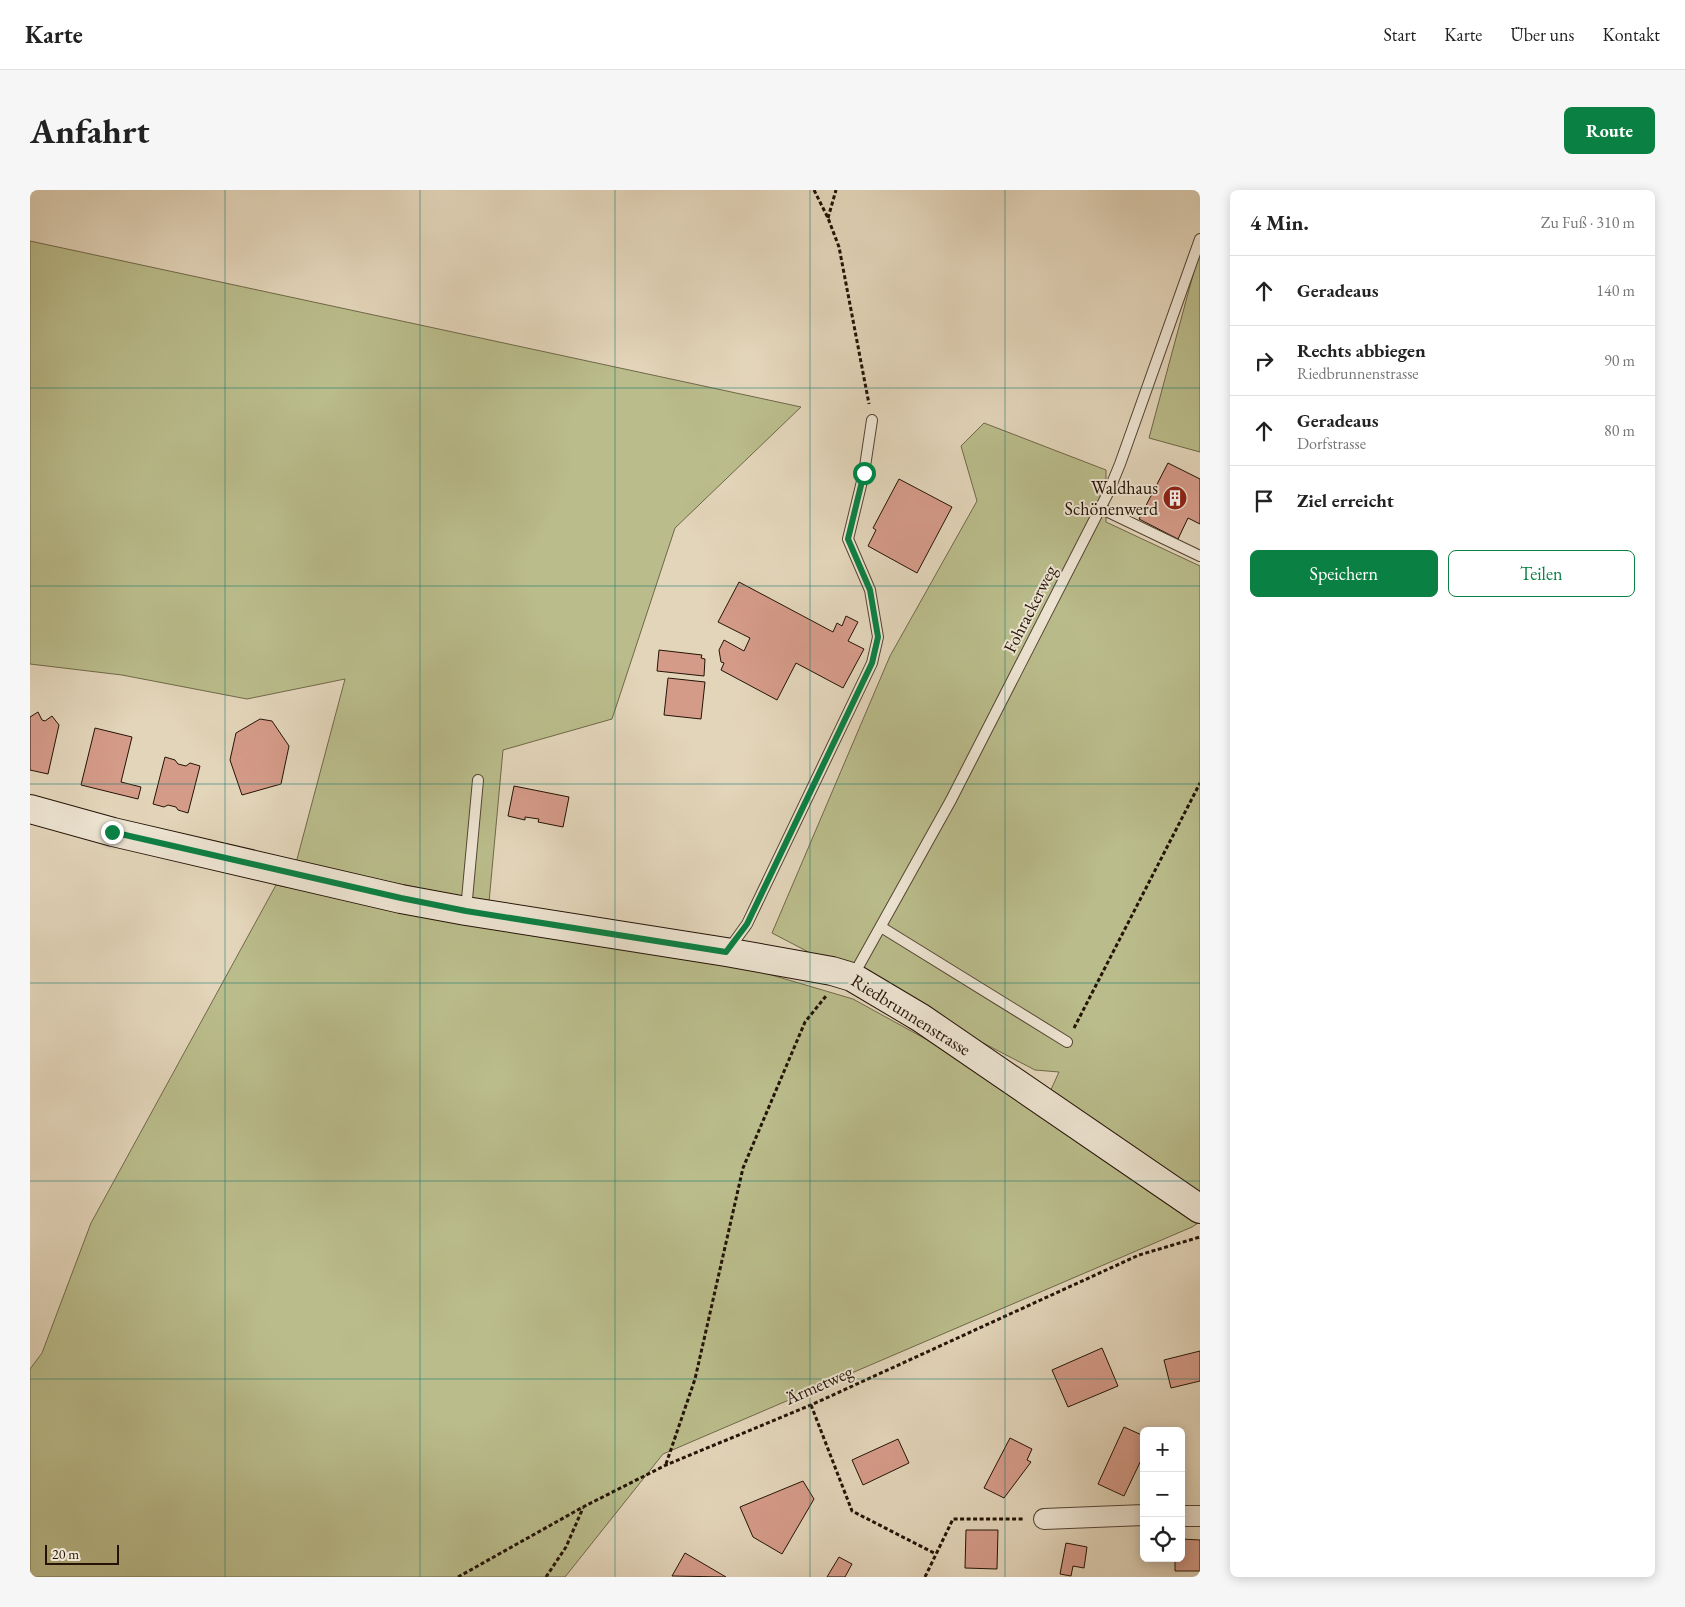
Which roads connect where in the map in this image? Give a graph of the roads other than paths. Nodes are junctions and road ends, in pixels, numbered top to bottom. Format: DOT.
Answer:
graph roads {
  1 [pos="1200,239"];
  2 [pos="872,420"];
  3 [pos="1100,508"];
  4 [pos="1200,556"];
  5 [pos="478,780"];
  6 [pos="30,809"];
  7 [pos="466,911"];
  8 [pos="881,927"];
  9 [pos="726,952"];
  10 [pos="848,976"];
  11 [pos="1067,1042"];
  12 [pos="1200,1209"];
  13 [pos="1140,1515"];
  14 [pos="1185,1516"];
  15 [pos="1200,1516"];
  16 [pos="1044,1519"];
  1 -- 3 [label="lane, Fohrackerweg"];
  2 -- 9 [label="lane"];
  3 -- 4 [label="lane"];
  3 -- 8 [label="lane, Fohrackerweg"];
  5 -- 7 [label="lane"];
  6 -- 7 [label="street, Riedbrunnenstrasse"];
  7 -- 9 [label="street, Riedbrunnenstrasse"];
  8 -- 10 [label="lane, Fohrackerweg"];
  8 -- 11 [label="lane"];
  9 -- 10 [label="street, Riedbrunnenstrasse"];
  10 -- 12 [label="street, Riedbrunnenstrasse"];
  13 -- 16 [label="street"];
  14 -- 15 [label="street"];
}
